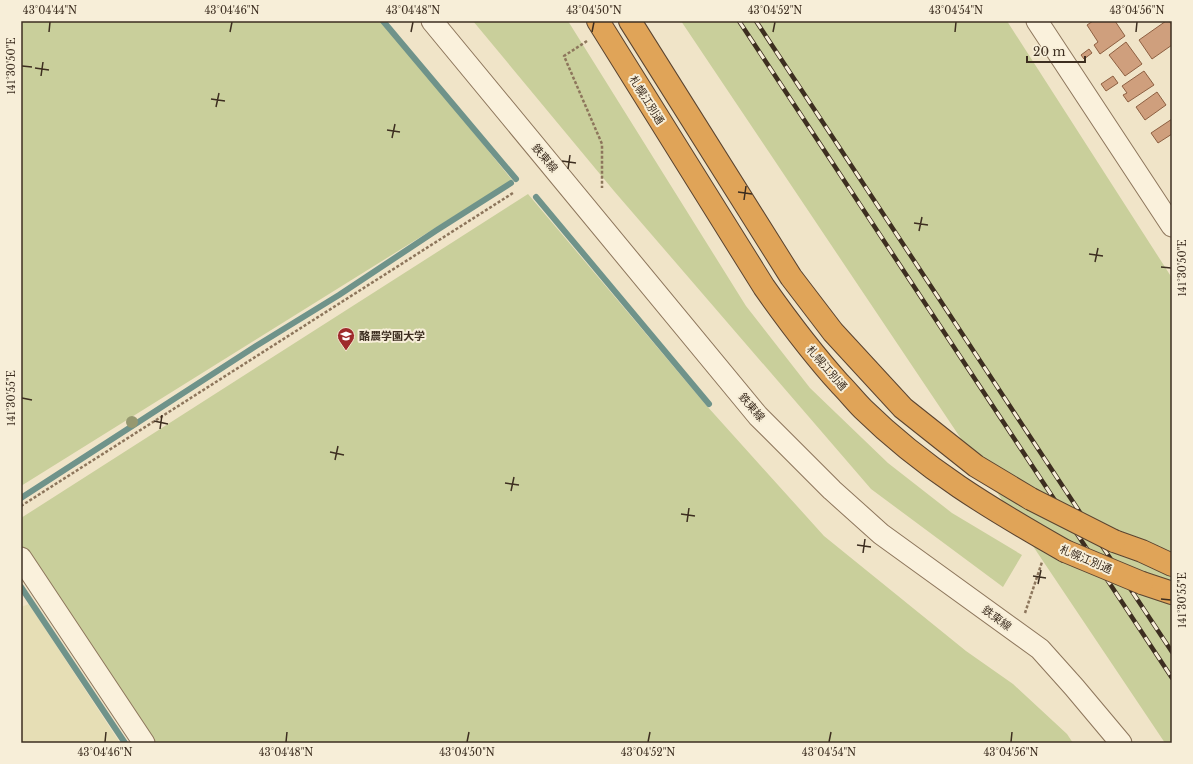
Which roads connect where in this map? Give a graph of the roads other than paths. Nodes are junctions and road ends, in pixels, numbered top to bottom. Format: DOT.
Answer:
graph roads {
  1 [pos="432,21"];
  2 [pos="630,21"];
  3 [pos="1037,21"];
  4 [pos="594,30"];
  5 [pos="1172,226"];
  6 [pos="21,558"];
  7 [pos="1172,565"];
  8 [pos="1172,593"];
  9 [pos="144,743"];
  10 [pos="1121,743"];
  1 -- 10 [label="street, 鉄東線"];
  2 -- 7 [label="highway, bridge"];
  3 -- 5 [label="street"];
  4 -- 8 [label="highway, 札幌江別通, bridge"];
  6 -- 9 [label="street"];
}
